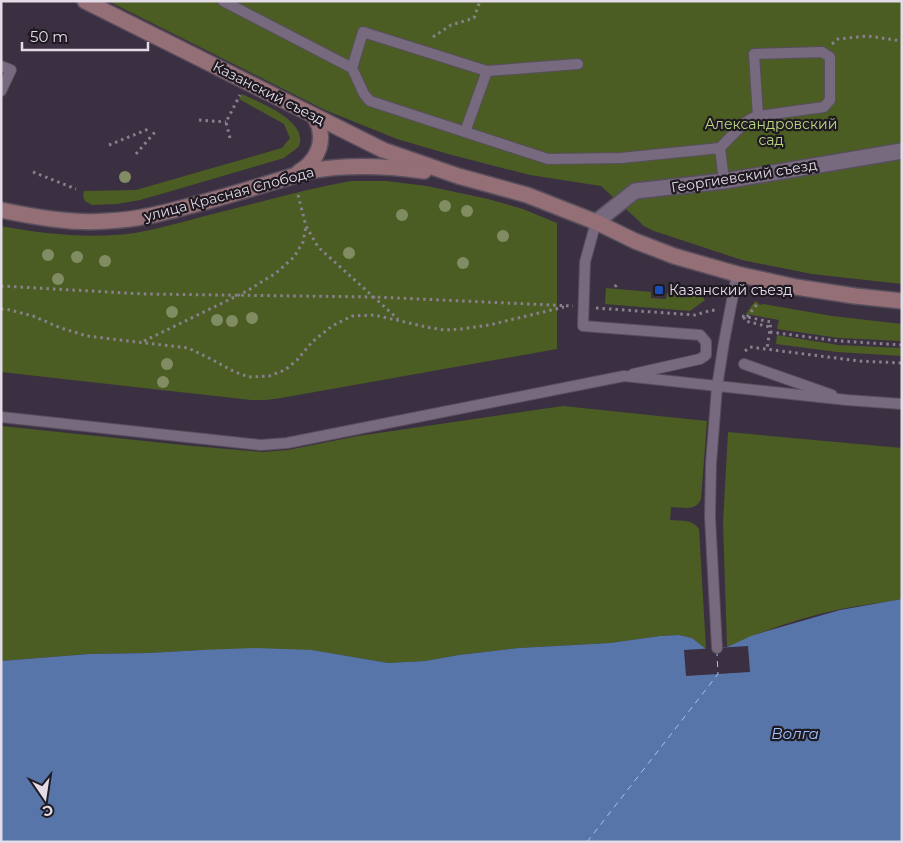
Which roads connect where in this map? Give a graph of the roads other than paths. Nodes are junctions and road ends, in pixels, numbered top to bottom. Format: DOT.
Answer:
graph roads {
  1 [pos="85,1"];
  2 [pos="223,1"];
  3 [pos="578,64"];
  4 [pos="1,66"];
  5 [pos="352,68"];
  6 [pos="487,70"];
  7 [pos="1,91"];
  8 [pos="314,116"];
  9 [pos="758,116"];
  10 [pos="465,132"];
  11 [pos="720,148"];
  12 [pos="902,151"];
  13 [pos="293,176"];
  14 [pos="458,176"];
  15 [pos="724,181"];
  16 [pos="1,210"];
  17 [pos="596,222"];
  18 [pos="737,274"];
  19 [pos="902,301"];
  20 [pos="744,364"];
  21 [pos="624,376"];
  22 [pos="717,387"];
  23 [pos="847,400"];
  24 [pos="902,404"];
  25 [pos="1,418"];
  26 [pos="717,648"];
  1 -- 8 [label="main road, Казанский съезд"];
  2 -- 5 [label="lane"];
  3 -- 6 [label="lane"];
  4 -- 7 [label="lane"];
  5 -- 6 [label="lane"];
  5 -- 10 [label="lane"];
  6 -- 10 [label="lane"];
  8 -- 13 [label="main road"];
  8 -- 14 [label="main road, Казанский съезд"];
  9 -- 9 [label="lane"];
  9 -- 11 [label="lane"];
  10 -- 11 [label="lane"];
  11 -- 15 [label="lane"];
  12 -- 15 [label="street, Георгиевский съезд"];
  13 -- 14 [label="main road, улица Красная Слобода"];
  13 -- 16 [label="main road, улица Красная Слобода"];
  14 -- 17 [label="main road"];
  15 -- 17 [label="street, Георгиевский съезд"];
  17 -- 18 [label="main road"];
  17 -- 21 [label="lane"];
  18 -- 19 [label="main road"];
  18 -- 22 [label="lane"];
  20 -- 23 [label="lane"];
  21 -- 22 [label="lane"];
  21 -- 25 [label="lane"];
  22 -- 23 [label="lane"];
  22 -- 26 [label="lane"];
  23 -- 24 [label="lane"];
}
